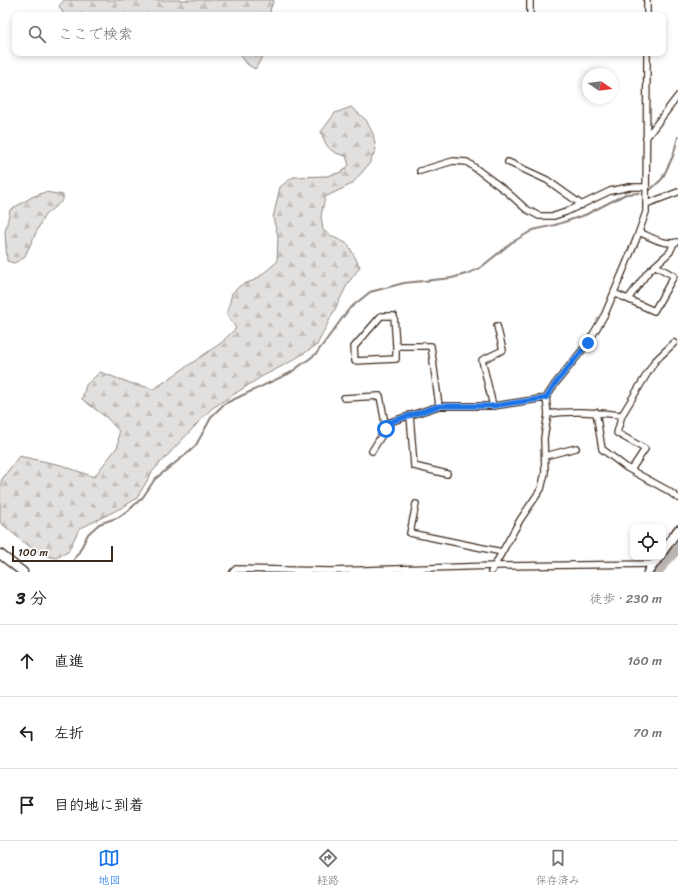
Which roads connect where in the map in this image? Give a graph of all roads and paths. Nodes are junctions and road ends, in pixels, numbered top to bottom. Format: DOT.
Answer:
graph roads {
  1 [pos="530,0"];
  2 [pos="647,0"];
  3 [pos="530,12"];
  4 [pos="647,12"];
  5 [pos="647,56"];
  6 [pos="678,96"];
  7 [pos="646,138"];
  8 [pos="508,162"];
  9 [pos="420,171"];
  10 [pos="646,187"];
  11 [pos="678,192"];
  12 [pos="582,204"];
  13 [pos="646,204"];
  14 [pos="639,232"];
  15 [pos="676,243"];
  16 [pos="656,266"];
  17 [pos="614,294"];
  18 [pos="628,299"];
  19 [pos="497,326"];
  20 [pos="674,343"];
  21 [pos="396,346"];
  22 [pos="344,398"];
  23 [pos="546,398"];
  24 [pos="439,406"];
  25 [pos="493,406"];
  26 [pos="596,412"];
  27 [pos="548,414"];
  28 [pos="410,415"];
  29 [pos="622,415"];
  30 [pos="386,429"];
  31 [pos="576,448"];
  32 [pos="372,451"];
  33 [pos="545,456"];
  34 [pos="631,470"];
  35 [pos="447,474"];
  36 [pos="678,498"];
  37 [pos="416,504"];
  38 [pos="678,530"];
  39 [pos="666,547"];
  40 [pos="502,552"];
  41 [pos="0,554"];
  42 [pos="656,560"];
  43 [pos="493,569"];
  44 [pos="23,572"];
  45 [pos="233,572"];
  46 [pos="331,572"];
  47 [pos="648,572"];
  1 -- 3 [label="street"];
  2 -- 4 [label="street"];
  5 -- 7 [label="street"];
  6 -- 7 [label="street"];
  7 -- 10 [label="street"];
  8 -- 12 [label="street"];
  9 -- 12 [label="street"];
  10 -- 12 [label="street"];
  10 -- 13 [label="street"];
  11 -- 13 [label="street"];
  13 -- 14 [label="street"];
  14 -- 15 [label="street"];
  14 -- 17 [label="street"];
  15 -- 16 [label="street"];
  16 -- 18 [label="street"];
  16 -- 18 [label="street"];
  17 -- 18 [label="street"];
  17 -- 23 [label="street"];
  19 -- 25 [label="street"];
  20 -- 29 [label="street"];
  21 -- 21 [label="street"];
  21 -- 24 [label="street"];
  22 -- 30 [label="street"];
  23 -- 25 [label="street"];
  23 -- 27 [label="street"];
  24 -- 25 [label="street"];
  24 -- 28 [label="street"];
  26 -- 27 [label="street"];
  26 -- 29 [label="street"];
  26 -- 34 [label="street"];
  27 -- 33 [label="street"];
  28 -- 30 [label="street"];
  28 -- 35 [label="street"];
  29 -- 34 [label="street"];
  30 -- 32 [label="street"];
  31 -- 33 [label="street"];
  33 -- 40 [label="street"];
  34 -- 36 [label="street"];
  37 -- 40 [label="street"];
  38 -- 39 [label="street"];
  40 -- 43 [label="street"];
  41 -- 44 [label="street"];
  42 -- 43 [label="street"];
  42 -- 47 [label="street"];
  43 -- 46 [label="street"];
  45 -- 46 [label="street"];
}
